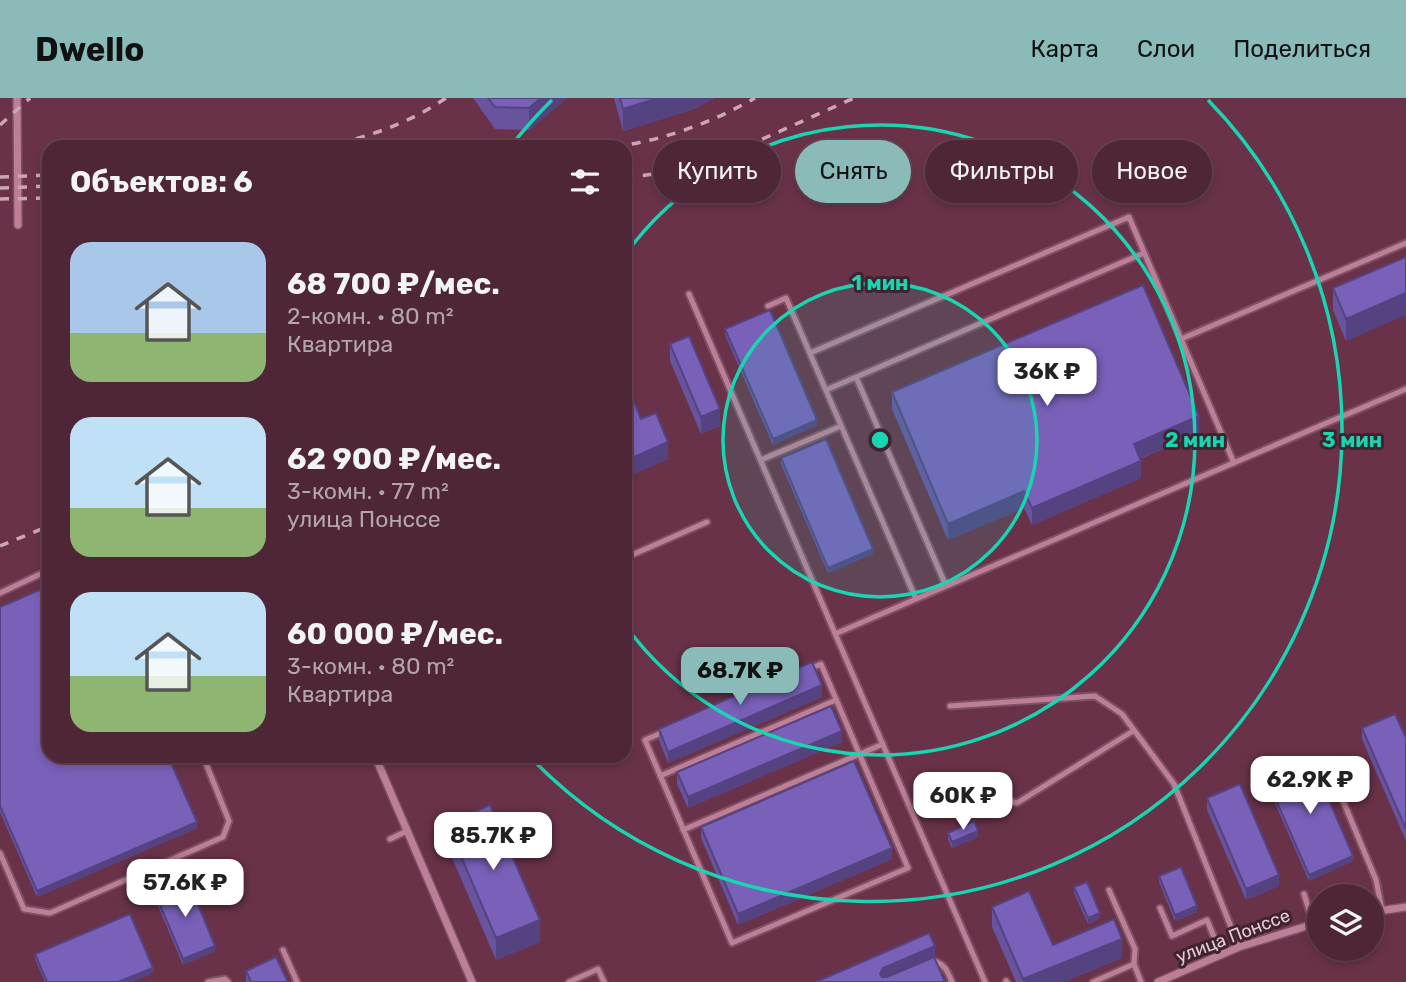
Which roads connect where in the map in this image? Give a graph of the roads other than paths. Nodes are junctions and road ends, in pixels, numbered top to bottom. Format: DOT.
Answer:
graph roads {
  1 [pos="17,98"];
  2 [pos="18,225"];
  3 [pos="1406,243"];
  4 [pos="1144,253"];
  5 [pos="689,293"];
  6 [pos="768,306"];
  7 [pos="1181,339"];
  8 [pos="810,354"];
  9 [pos="856,377"];
  10 [pos="1406,389"];
  11 [pos="826,390"];
  12 [pos="841,426"];
  13 [pos="761,460"];
  14 [pos="1234,463"];
  15 [pos="707,523"];
  16 [pos="632,555"];
  17 [pos="42,573"];
  18 [pos="946,586"];
  19 [pos="0,593"];
  20 [pos="916,599"];
  21 [pos="835,634"];
  22 [pos="836,700"];
  23 [pos="950,706"];
  24 [pos="1133,731"];
  25 [pos="883,744"];
  26 [pos="859,754"];
  27 [pos="206,763"];
  28 [pos="378,763"];
  29 [pos="1329,767"];
  30 [pos="660,775"];
  31 [pos="983,794"];
  32 [pos="683,830"];
  33 [pos="407,831"];
  34 [pos="390,839"];
  35 [pos="0,853"];
  36 [pos="1377,884"];
  37 [pos="1109,890"];
  38 [pos="1304,894"];
  39 [pos="1307,901"];
  40 [pos="1406,907"];
  41 [pos="1160,908"];
  42 [pos="1384,911"];
  43 [pos="1307,926"];
  44 [pos="1239,947"];
  45 [pos="283,950"];
  46 [pos="1221,954"];
  47 [pos="1134,964"];
  48 [pos="922,966"];
  49 [pos="208,982"];
  50 [pos="228,982"];
  51 [pos="297,982"];
  52 [pos="471,982"];
  53 [pos="569,982"];
  54 [pos="604,982"];
  55 [pos="952,982"];
  56 [pos="985,982"];
  57 [pos="1093,982"];
  58 [pos="1142,982"];
  59 [pos="1158,982"];
  1 -- 2 [label="street"];
  3 -- 7 [label="lane"];
  4 -- 7 [label="lane"];
  4 -- 8 [label="lane"];
  4 -- 9 [label="lane"];
  5 -- 13 [label="lane"];
  6 -- 8 [label="lane"];
  7 -- 14 [label="lane"];
  8 -- 11 [label="lane"];
  9 -- 11 [label="lane"];
  9 -- 18 [label="lane"];
  10 -- 14 [label="lane"];
  11 -- 12 [label="lane"];
  12 -- 13 [label="lane"];
  12 -- 20 [label="lane"];
  13 -- 21 [label="lane"];
  14 -- 18 [label="lane"];
  15 -- 16 [label="lane"];
  17 -- 19 [label="lane"];
  18 -- 20 [label="lane"];
  20 -- 21 [label="lane"];
  21 -- 25 [label="lane"];
  22 -- 26 [label="lane"];
  22 -- 30 [label="lane"];
  22 -- 30 [label="lane"];
  23 -- 24 [label="lane"];
  24 -- 31 [label="lane"];
  24 -- 44 [label="lane"];
  25 -- 26 [label="lane"];
  25 -- 56 [label="lane"];
  26 -- 32 [label="lane"];
  26 -- 32 [label="lane"];
  27 -- 35 [label="lane"];
  28 -- 33 [label="street"];
  29 -- 36 [label="lane"];
  30 -- 32 [label="lane"];
  33 -- 34 [label="lane"];
  33 -- 52 [label="street"];
  37 -- 47 [label="lane"];
  38 -- 39 [label="lane"];
  40 -- 42 [label="street"];
  41 -- 46 [label="lane"];
  43 -- 44 [label="street, улица Понссе"];
  44 -- 46 [label="street, улица Понссе"];
  45 -- 51 [label="lane"];
  46 -- 59 [label="street, улица Понссе"];
  47 -- 57 [label="lane"];
  47 -- 58 [label="lane"];
  48 -- 55 [label="lane"];
  49 -- 50 [label="lane"];
  53 -- 54 [label="lane"];
}
